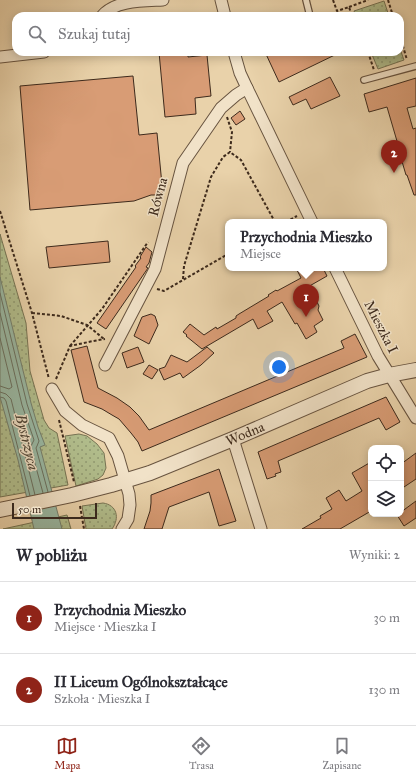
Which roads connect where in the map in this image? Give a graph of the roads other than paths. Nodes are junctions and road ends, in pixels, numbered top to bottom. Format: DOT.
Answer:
graph roads {
  1 [pos="163,0"];
  2 [pos="221,0"];
  3 [pos="306,0"];
  4 [pos="125,1"];
  5 [pos="105,12"];
  6 [pos="224,12"];
  7 [pos="309,12"];
  8 [pos="12,55"];
  9 [pos="235,56"];
  10 [pos="0,57"];
  11 [pos="416,66"];
  12 [pos="364,80"];
  13 [pos="247,88"];
  14 [pos="311,219"];
  15 [pos="336,271"];
  16 [pos="105,364"];
  17 [pos="416,370"];
  18 [pos="389,375"];
  19 [pos="52,389"];
  20 [pos="416,418"];
  21 [pos="233,439"];
  22 [pos="125,481"];
  23 [pos="0,510"];
  24 [pos="122,529"];
  25 [pos="261,529"];
  1 -- 4 [label="street"];
  2 -- 6 [label="street"];
  3 -- 7 [label="lane"];
  4 -- 5 [label="street"];
  8 -- 10 [label="street"];
  9 -- 13 [label="street"];
  11 -- 12 [label="lane"];
  13 -- 14 [label="street"];
  13 -- 16 [label="street, Równa"];
  15 -- 18 [label="street, Mieszka I"];
  17 -- 18 [label="street, Wodna"];
  18 -- 20 [label="street, Mieszka I"];
  18 -- 21 [label="street, Wodna"];
  19 -- 22 [label="street"];
  21 -- 22 [label="street, Wodna"];
  21 -- 25 [label="street"];
  22 -- 23 [label="street, Wodna"];
  22 -- 24 [label="street"];
}
